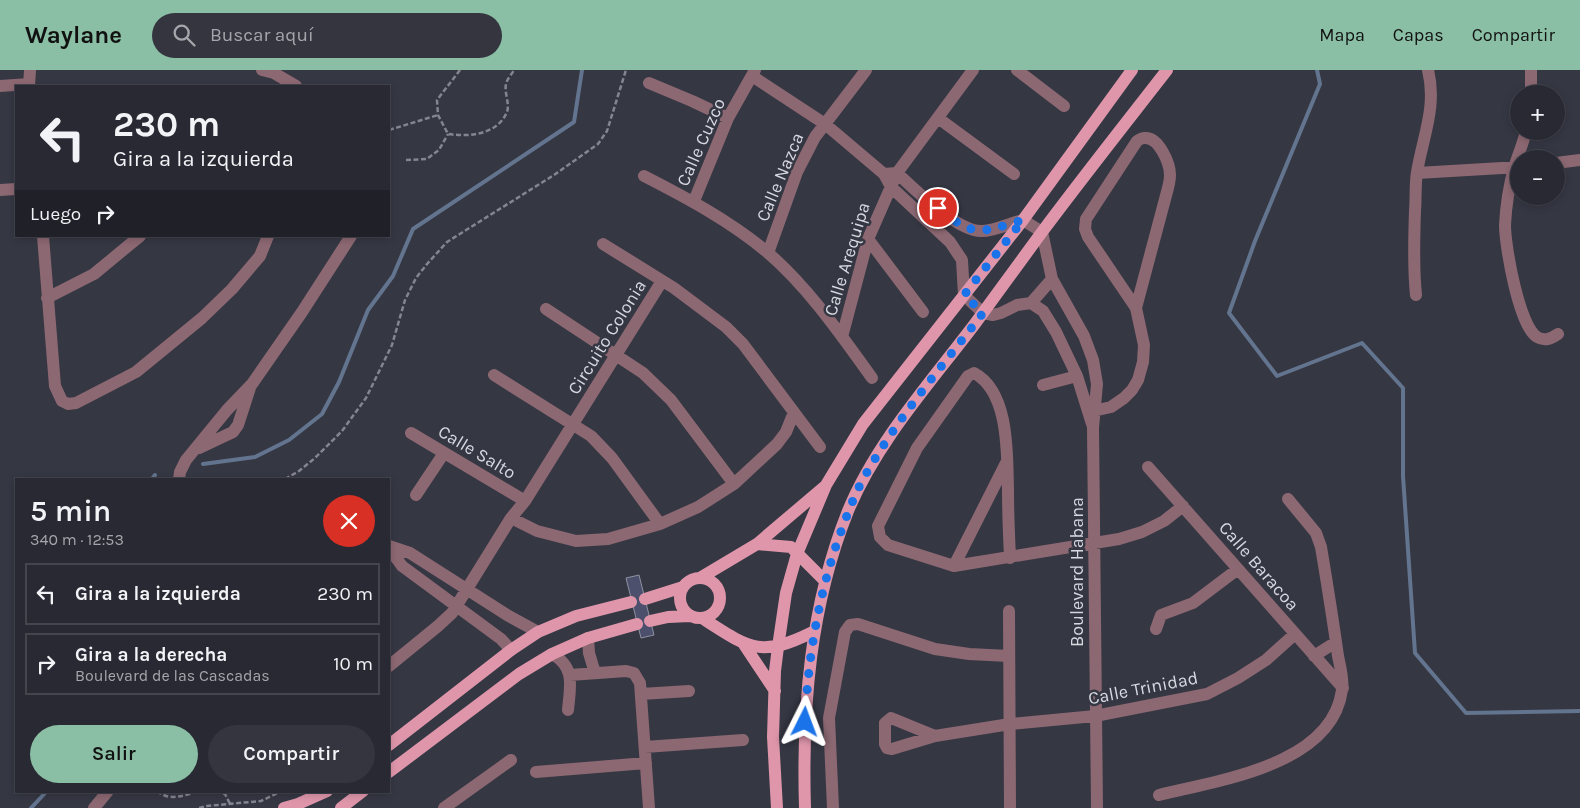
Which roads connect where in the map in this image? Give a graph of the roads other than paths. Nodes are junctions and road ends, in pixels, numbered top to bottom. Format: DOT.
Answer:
graph roads {
  1 [pos="30,70"];
  2 [pos="866,70"];
  3 [pos="973,70"];
  4 [pos="1017,70"];
  5 [pos="1132,70"];
  6 [pos="1167,70"];
  7 [pos="1428,70"];
  8 [pos="1531,70"];
  9 [pos="270,71"];
  10 [pos="754,73"];
  11 [pos="649,83"];
  12 [pos="15,85"];
  13 [pos="29,85"];
  14 [pos="294,85"];
  15 [pos="1531,85"];
  16 [pos="0,86"];
  17 [pos="1064,106"];
  18 [pos="728,118"];
  19 [pos="938,118"];
  20 [pos="825,124"];
  21 [pos="1580,160"];
  22 [pos="1565,162"];
  23 [pos="1510,168"];
  24 [pos="890,173"];
  25 [pos="1417,173"];
  26 [pos="1014,174"];
  27 [pos="644,176"];
  28 [pos="891,187"];
  29 [pos="15,189"];
  30 [pos="0,190"];
  31 [pos="1510,191"];
  32 [pos="694,201"];
  33 [pos="1023,220"];
  34 [pos="1042,232"];
  35 [pos="43,237"];
  36 [pos="139,237"];
  37 [pos="268,237"];
  38 [pos="350,237"];
  39 [pos="868,240"];
  40 [pos="603,244"];
  41 [pos="768,253"];
  42 [pos="1052,279"];
  43 [pos="662,281"];
  44 [pos="964,295"];
  45 [pos="1416,296"];
  46 [pos="47,298"];
  47 [pos="1031,303"];
  48 [pos="1136,308"];
  49 [pos="546,309"];
  50 [pos="923,312"];
  51 [pos="983,313"];
  52 [pos="1558,334"];
  53 [pos="842,337"];
  54 [pos="617,355"];
  55 [pos="494,375"];
  56 [pos="1076,376"];
  57 [pos="872,378"];
  58 [pos="252,384"];
  59 [pos="1043,385"];
  60 [pos="794,412"];
  61 [pos="1092,412"];
  62 [pos="574,424"];
  63 [pos="411,433"];
  64 [pos="820,447"];
  65 [pos="197,448"];
  66 [pos="444,453"];
  67 [pos="1007,461"];
  68 [pos="1148,467"];
  69 [pos="179,478"];
  70 [pos="734,484"];
  71 [pos="826,485"];
  72 [pos="416,495"];
  73 [pos="1288,499"];
  74 [pos="525,501"];
  75 [pos="1183,506"];
  76 [pos="511,518"];
  77 [pos="660,524"];
  78 [pos="1094,543"];
  79 [pos="758,544"];
  80 [pos="390,547"];
  81 [pos="390,548"];
  82 [pos="797,554"];
  83 [pos="1010,558"];
  84 [pos="954,566"];
  85 [pos="1238,569"];
  86 [pos="700,578"];
  87 [pos="825,582"];
  88 [pos="683,587"];
  89 [pos="466,590"];
  90 [pos="645,599"];
  91 [pos="631,602"];
  92 [pos="456,607"];
  93 [pos="596,610"];
  94 [pos="1009,611"];
  95 [pos="696,617"];
  96 [pos="650,621"];
  97 [pos="637,624"];
  98 [pos="1156,629"];
  99 [pos="538,632"];
  100 [pos="814,632"];
  101 [pos="601,633"];
  102 [pos="1295,634"];
  103 [pos="588,638"];
  104 [pos="1336,642"];
  105 [pos="743,643"];
  106 [pos="778,646"];
  107 [pos="511,650"];
  108 [pos="552,654"];
  109 [pos="1009,656"];
  110 [pos="1314,656"];
  111 [pos="391,662"];
  112 [pos="595,672"];
  113 [pos="570,675"];
  114 [pos="472,680"];
  115 [pos="1343,688"];
  116 [pos="689,691"];
  117 [pos="774,691"];
  118 [pos="641,694"];
  119 [pos="486,699"];
  120 [pos="568,710"];
  121 [pos="1095,716"];
  122 [pos="1010,724"];
  123 [pos="935,736"];
  124 [pos="744,740"];
  125 [pos="390,744"];
  126 [pos="644,747"];
  127 [pos="510,760"];
  128 [pos="646,763"];
  129 [pos="390,771"];
  130 [pos="536,772"];
  131 [pos="106,793"];
  132 [pos="323,793"];
  133 [pos="360,793"];
  134 [pos="1160,795"];
  135 [pos="94,808"];
  136 [pos="284,808"];
  137 [pos="341,808"];
  138 [pos="444,808"];
  139 [pos="648,808"];
  140 [pos="776,808"];
  141 [pos="804,808"];
  142 [pos="833,808"];
  143 [pos="1010,808"];
  144 [pos="1097,808"];
  1 -- 13 [label="street"];
  2 -- 20 [label="street, Calle Nazca"];
  3 -- 19 [label="street, Calle Arequipa"];
  4 -- 17 [label="street"];
  5 -- 33 [label="main road"];
  6 -- 34 [label="main road"];
  7 -- 25 [label="street"];
  8 -- 15 [label="street"];
  9 -- 14 [label="street"];
  10 -- 18 [label="street, Calle Cuzco"];
  10 -- 20 [label="street"];
  11 -- 18 [label="street"];
  12 -- 16 [label="street"];
  18 -- 32 [label="street, Calle Cuzco"];
  19 -- 24 [label="street, Calle Arequipa"];
  19 -- 26 [label="street"];
  20 -- 24 [label="street"];
  20 -- 41 [label="street, Calle Nazca"];
  21 -- 22 [label="street"];
  23 -- 25 [label="street"];
  24 -- 28 [label="street, Calle Arequipa"];
  24 -- 33 [label="street"];
  25 -- 45 [label="street"];
  27 -- 32 [label="street"];
  28 -- 39 [label="street, Calle Arequipa"];
  28 -- 44 [label="street"];
  29 -- 30 [label="street"];
  31 -- 52 [label="street"];
  32 -- 41 [label="street"];
  33 -- 34 [label="street"];
  33 -- 44 [label="main road"];
  34 -- 42 [label="street, Boulevard Habana"];
  34 -- 51 [label="main road"];
  35 -- 46 [label="street"];
  36 -- 46 [label="street"];
  37 -- 46 [label="street"];
  38 -- 58 [label="street"];
  39 -- 50 [label="street"];
  39 -- 53 [label="street, Calle Arequipa"];
  40 -- 43 [label="street"];
  41 -- 53 [label="street"];
  42 -- 47 [label="street"];
  42 -- 61 [label="street, Boulevard Habana"];
  43 -- 54 [label="street, Circuito Colonia"];
  43 -- 60 [label="street, Circuito Colonia"];
  44 -- 51 [label="street"];
  44 -- 71 [label="main road"];
  47 -- 51 [label="street"];
  47 -- 56 [label="street, Boulevard Habana"];
  48 -- 48 [label="street"];
  48 -- 61 [label="street"];
  49 -- 54 [label="street"];
  51 -- 87 [label="main road"];
  53 -- 57 [label="street"];
  54 -- 62 [label="street, Circuito Colonia"];
  54 -- 70 [label="street"];
  55 -- 62 [label="street"];
  56 -- 59 [label="street"];
  56 -- 61 [label="street, Boulevard Habana"];
  58 -- 65 [label="street"];
  58 -- 65 [label="street"];
  60 -- 64 [label="street, Circuito Colonia"];
  60 -- 70 [label="street"];
  61 -- 78 [label="street, Boulevard Habana"];
  62 -- 74 [label="street, Circuito Colonia"];
  62 -- 77 [label="street"];
  63 -- 66 [label="street, Calle Salto"];
  65 -- 69 [label="street"];
  66 -- 72 [label="street"];
  66 -- 74 [label="street, Calle Salto"];
  67 -- 83 [label="street"];
  67 -- 84 [label="street"];
  67 -- 84 [label="street"];
  68 -- 75 [label="street, Calle Baracoa"];
  70 -- 77 [label="street"];
  71 -- 79 [label="main road"];
  71 -- 82 [label="main road"];
  73 -- 104 [label="street"];
  74 -- 76 [label="street, Circuito Colonia"];
  75 -- 78 [label="street"];
  75 -- 85 [label="street, Calle Baracoa"];
  76 -- 77 [label="street"];
  76 -- 89 [label="street, Circuito Colonia"];
  78 -- 83 [label="street"];
  78 -- 121 [label="street, Boulevard Habana"];
  79 -- 82 [label="main road"];
  79 -- 86 [label="main road"];
  80 -- 89 [label="street"];
  81 -- 92 [label="street"];
  82 -- 87 [label="main road"];
  82 -- 106 [label="main road"];
  83 -- 84 [label="street"];
  85 -- 98 [label="street"];
  85 -- 102 [label="street, Calle Baracoa"];
  86 -- 88 [label="main road"];
  86 -- 95 [label="main road"];
  87 -- 100 [label="main road"];
  88 -- 90 [label="main road"];
  88 -- 95 [label="main road"];
  89 -- 92 [label="street, Circuito Colonia"];
  89 -- 99 [label="street"];
  91 -- 93 [label="main road"];
  92 -- 107 [label="street"];
  92 -- 111 [label="street, Circuito Colonia"];
  93 -- 99 [label="main road"];
  93 -- 101 [label="main road"];
  94 -- 109 [label="street"];
  95 -- 96 [label="main road"];
  95 -- 105 [label="main road"];
  97 -- 101 [label="main road"];
  99 -- 107 [label="main road"];
  100 -- 106 [label="main road"];
  100 -- 141 [label="main road"];
  101 -- 103 [label="main road"];
  102 -- 110 [label="street, Calle Baracoa"];
  102 -- 121 [label="street, Calle Trinidad"];
  103 -- 108 [label="main road"];
  103 -- 112 [label="street"];
  104 -- 110 [label="street"];
  104 -- 115 [label="street"];
  105 -- 106 [label="main road"];
  105 -- 117 [label="main road"];
  106 -- 117 [label="main road"];
  107 -- 114 [label="main road"];
  108 -- 113 [label="street"];
  108 -- 119 [label="main road"];
  109 -- 122 [label="street"];
  109 -- 142 [label="street"];
  110 -- 115 [label="street, Calle Baracoa"];
  112 -- 113 [label="street"];
  112 -- 118 [label="street"];
  113 -- 120 [label="street"];
  114 -- 119 [label="main road"];
  114 -- 125 [label="main road"];
  115 -- 134 [label="street"];
  116 -- 118 [label="street"];
  117 -- 140 [label="main road"];
  118 -- 126 [label="street"];
  119 -- 129 [label="main road"];
  121 -- 122 [label="street, Calle Trinidad"];
  121 -- 144 [label="street, Boulevard Habana"];
  122 -- 123 [label="street, Calle Trinidad"];
  122 -- 143 [label="street"];
  124 -- 126 [label="street"];
  126 -- 128 [label="street"];
  127 -- 138 [label="street"];
  128 -- 130 [label="street"];
  128 -- 139 [label="street"];
  131 -- 135 [label="street"];
  132 -- 136 [label="main road"];
  133 -- 137 [label="main road"];
}
